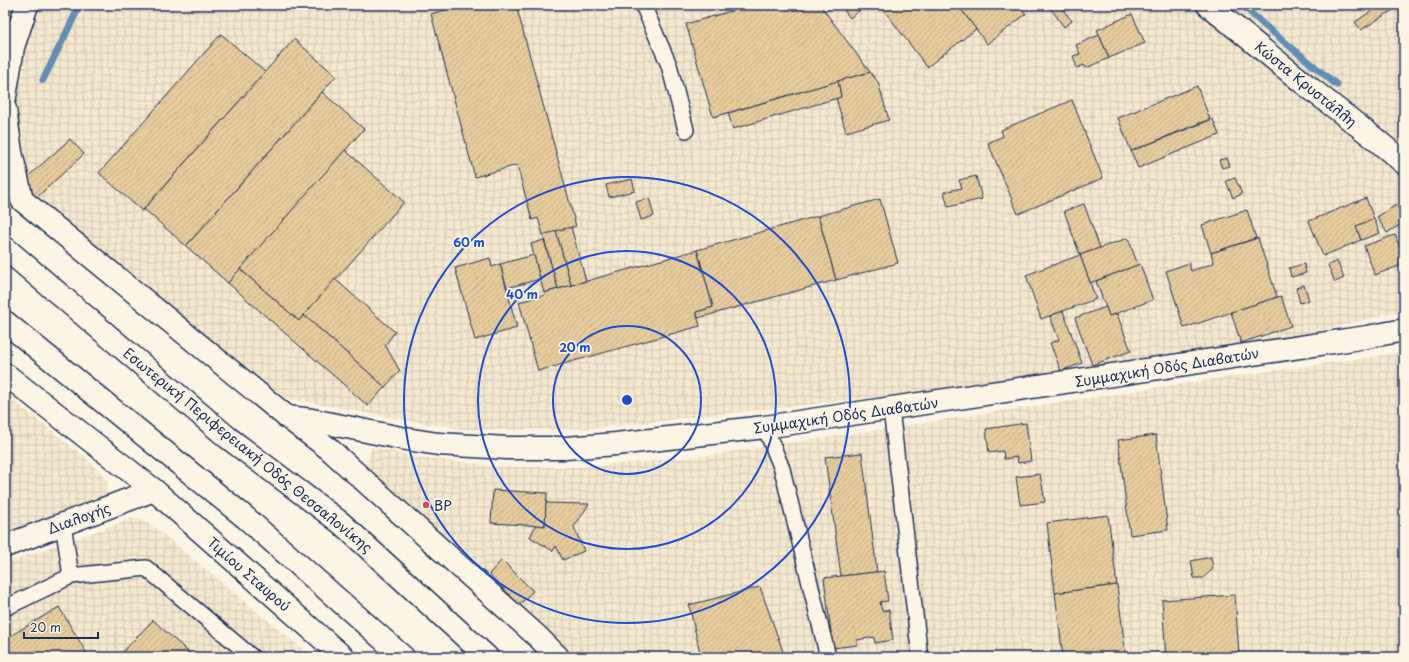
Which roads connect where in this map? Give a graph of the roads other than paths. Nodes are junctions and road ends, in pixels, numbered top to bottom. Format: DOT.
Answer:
graph roads {
  1 [pos="27,5"];
  2 [pos="643,5"];
  3 [pos="1208,5"];
  4 [pos="5,97"];
  5 [pos="5,109"];
  6 [pos="686,130"];
  7 [pos="1404,163"];
  8 [pos="5,248"];
  9 [pos="5,322"];
  10 [pos="1404,330"];
  11 [pos="5,374"];
  12 [pos="891,408"];
  13 [pos="287,417"];
  14 [pos="765,427"];
  15 [pos="154,490"];
  16 [pos="63,524"];
  17 [pos="5,546"];
  18 [pos="72,576"];
  19 [pos="5,608"];
  20 [pos="252,657"];
  21 [pos="343,657"];
  22 [pos="403,657"];
  23 [pos="487,657"];
  24 [pos="558,657"];
  25 [pos="828,657"];
  26 [pos="920,657"];
  1 -- 4 [label="main road"];
  2 -- 6 [label="lane"];
  3 -- 7 [label="main road, Κώστα Κρυστάλλη"];
  5 -- 13 [label="main road"];
  8 -- 23 [label="main road, Εσωτερική Περιφερειακή Οδός Θεσσαλονίκης"];
  9 -- 22 [label="main road"];
  10 -- 12 [label="main road, Συμμαχική Οδός Διαβατών"];
  11 -- 15 [label="main road, Τιμίου Σταυρού"];
  12 -- 14 [label="main road, Συμμαχική Οδός Διαβατών"];
  12 -- 26 [label="lane"];
  13 -- 14 [label="main road, Συμμαχική Οδός Διαβατών"];
  13 -- 24 [label="main road"];
  14 -- 25 [label="lane"];
  15 -- 16 [label="main road, Διαλογής"];
  15 -- 21 [label="main road, Τιμίου Σταυρού"];
  16 -- 17 [label="main road, Διαλογής"];
  16 -- 18 [label="lane"];
  18 -- 19 [label="lane"];
  18 -- 20 [label="lane"];
}
